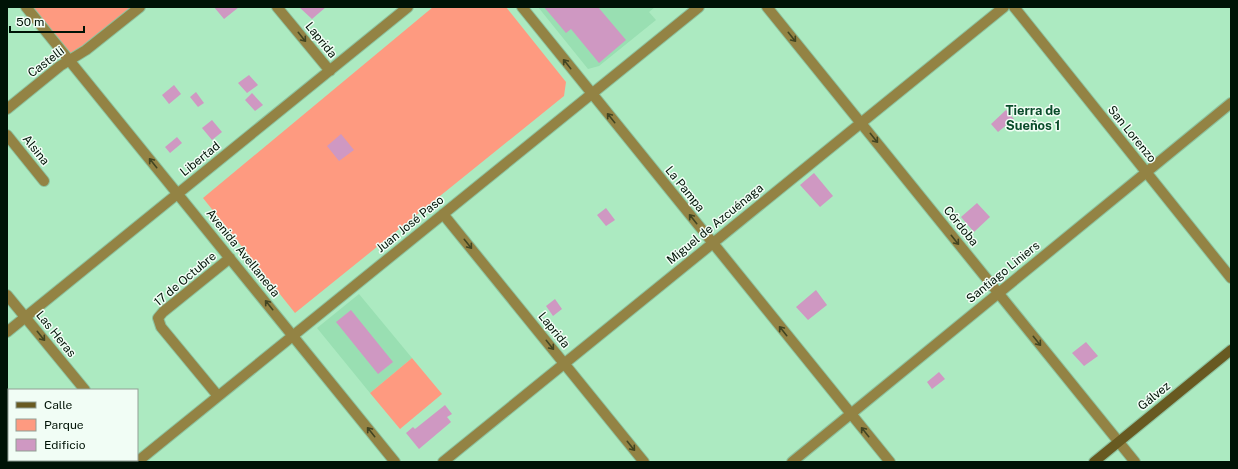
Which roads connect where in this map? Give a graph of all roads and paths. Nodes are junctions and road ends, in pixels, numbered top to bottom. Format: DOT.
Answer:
graph roads {
  1 [pos="26,7"];
  2 [pos="140,7"];
  3 [pos="277,7"];
  4 [pos="408,7"];
  5 [pos="522,7"];
  6 [pos="699,7"];
  7 [pos="767,7"];
  8 [pos="1004,7"];
  9 [pos="1014,7"];
  10 [pos="70,60"];
  11 [pos="330,71"];
  12 [pos="591,94"];
  13 [pos="1231,102"];
  14 [pos="7,109"];
  15 [pos="861,123"];
  16 [pos="7,135"];
  17 [pos="1146,172"];
  18 [pos="44,181"];
  19 [pos="178,194"];
  20 [pos="443,214"];
  21 [pos="712,243"];
  22 [pos="230,258"];
  23 [pos="1231,278"];
  24 [pos="998,292"];
  25 [pos="7,295"];
  26 [pos="25,317"];
  27 [pos="7,332"];
  28 [pos="293,336"];
  29 [pos="1231,350"];
  30 [pos="564,363"];
  31 [pos="84,389"];
  32 [pos="218,396"];
  33 [pos="851,414"];
  34 [pos="1118,442"];
  35 [pos="140,459"];
  36 [pos="395,462"];
  37 [pos="443,462"];
  38 [pos="644,462"];
  39 [pos="792,462"];
  40 [pos="890,462"];
  41 [pos="1094,462"];
  42 [pos="1135,462"];
  1 -- 10 [label="street, Avenida Avellaneda"];
  2 -- 10 [label="street, Castelli"];
  3 -- 11 [label="street, Laprida, one-way"];
  4 -- 11 [label="street, Libertad"];
  12 -- 5 [label="street, La Pampa, one-way"];
  6 -- 12 [label="street, Juan José Paso"];
  7 -- 15 [label="street, Córdoba, one-way"];
  8 -- 15 [label="street, Miguel de Azcuénaga"];
  9 -- 17 [label="street, San Lorenzo"];
  10 -- 14 [label="street, Castelli"];
  19 -- 10 [label="street, Avenida Avellaneda, one-way"];
  11 -- 19 [label="street, Libertad"];
  12 -- 20 [label="street, Juan José Paso"];
  21 -- 12 [label="street, La Pampa, one-way"];
  13 -- 17 [label="street, Santiago Liniers"];
  15 -- 21 [label="street, Miguel de Azcuénaga"];
  15 -- 24 [label="street, Córdoba, one-way"];
  16 -- 18 [label="street, Alsina"];
  17 -- 23 [label="street, San Lorenzo"];
  17 -- 24 [label="street, Santiago Liniers"];
  19 -- 22 [label="street, Avenida Avellaneda"];
  19 -- 26 [label="street, Libertad"];
  20 -- 28 [label="street, Juan José Paso"];
  20 -- 30 [label="street, Laprida, one-way"];
  21 -- 30 [label="street, Miguel de Azcuénaga"];
  33 -- 21 [label="street, La Pampa, one-way"];
  28 -- 22 [label="street, Avenida Avellaneda, one-way"];
  22 -- 32 [label="street, 17 de Octubre"];
  24 -- 33 [label="street, Santiago Liniers"];
  24 -- 34 [label="street, Córdoba, one-way"];
  25 -- 26 [label="street, Las Heras"];
  26 -- 27 [label="street, Libertad"];
  26 -- 31 [label="street, Las Heras, one-way"];
  28 -- 32 [label="street, Juan José Paso"];
  36 -- 28 [label="street, Avenida Avellaneda, one-way"];
  29 -- 34 [label="main road, Gálvez"];
  30 -- 37 [label="street, Miguel de Azcuénaga"];
  30 -- 38 [label="street, Laprida, one-way"];
  32 -- 35 [label="street, Juan José Paso"];
  33 -- 39 [label="street, Santiago Liniers"];
  40 -- 33 [label="street, La Pampa, one-way"];
  34 -- 41 [label="main road, Gálvez"];
  34 -- 42 [label="street, Córdoba"];
}
